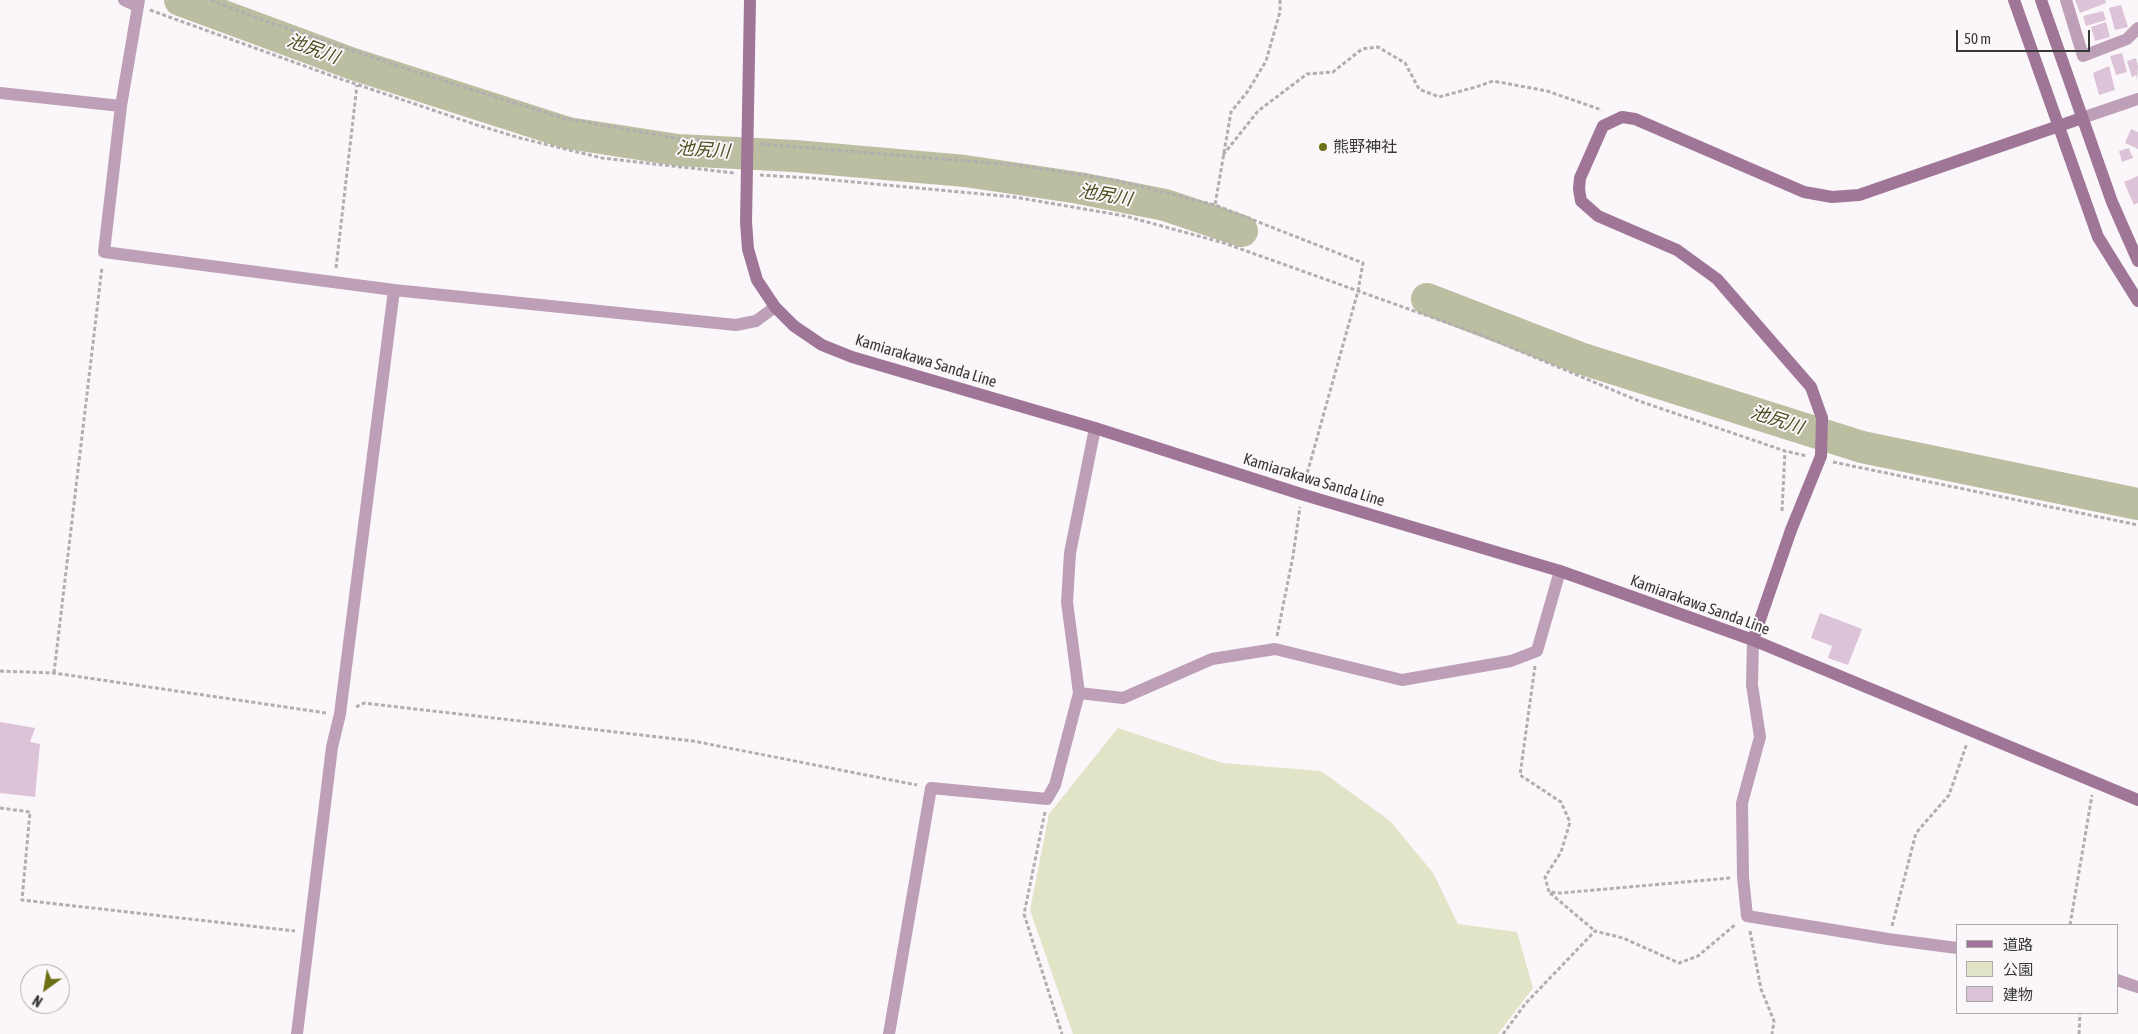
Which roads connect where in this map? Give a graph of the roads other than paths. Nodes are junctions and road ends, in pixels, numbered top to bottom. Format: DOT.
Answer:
graph roads {
  1 [pos="124,0"];
  2 [pos="750,0"];
  3 [pos="2014,0"];
  4 [pos="2041,0"];
  5 [pos="2066,0"];
  6 [pos="138,3"];
  7 [pos="2138,28"];
  8 [pos="0,93"];
  9 [pos="2138,99"];
  10 [pos="121,106"];
  11 [pos="2082,118"];
  12 [pos="2060,126"];
  13 [pos="2138,261"];
  14 [pos="394,290"];
  15 [pos="2138,301"];
  16 [pos="775,307"];
  17 [pos="1095,428"];
  18 [pos="1560,571"];
  19 [pos="1752,640"];
  20 [pos="1079,692"];
  21 [pos="2138,800"];
  22 [pos="1956,948"];
  23 [pos="2118,980"];
  24 [pos="2138,987"];
  25 [pos="298,1034"];
  26 [pos="889,1034"];
  1 -- 6 [label="street"];
  2 -- 16 [label="main road, Kamiarakawa Sanda Line"];
  3 -- 12 [label="main road"];
  4 -- 11 [label="main road"];
  5 -- 7 [label="street"];
  6 -- 10 [label="street"];
  8 -- 10 [label="street"];
  9 -- 11 [label="street"];
  10 -- 14 [label="street"];
  11 -- 12 [label="main road"];
  11 -- 13 [label="main road"];
  12 -- 15 [label="main road"];
  12 -- 19 [label="main road, bridge"];
  14 -- 16 [label="street"];
  14 -- 25 [label="street"];
  16 -- 17 [label="main road, Kamiarakawa Sanda Line"];
  17 -- 18 [label="main road, Kamiarakawa Sanda Line"];
  17 -- 20 [label="street"];
  18 -- 19 [label="main road, Kamiarakawa Sanda Line"];
  18 -- 20 [label="street"];
  19 -- 21 [label="main road, Kamiarakawa Sanda Line"];
  19 -- 22 [label="street"];
  20 -- 26 [label="street"];
  23 -- 24 [label="street"];
}
